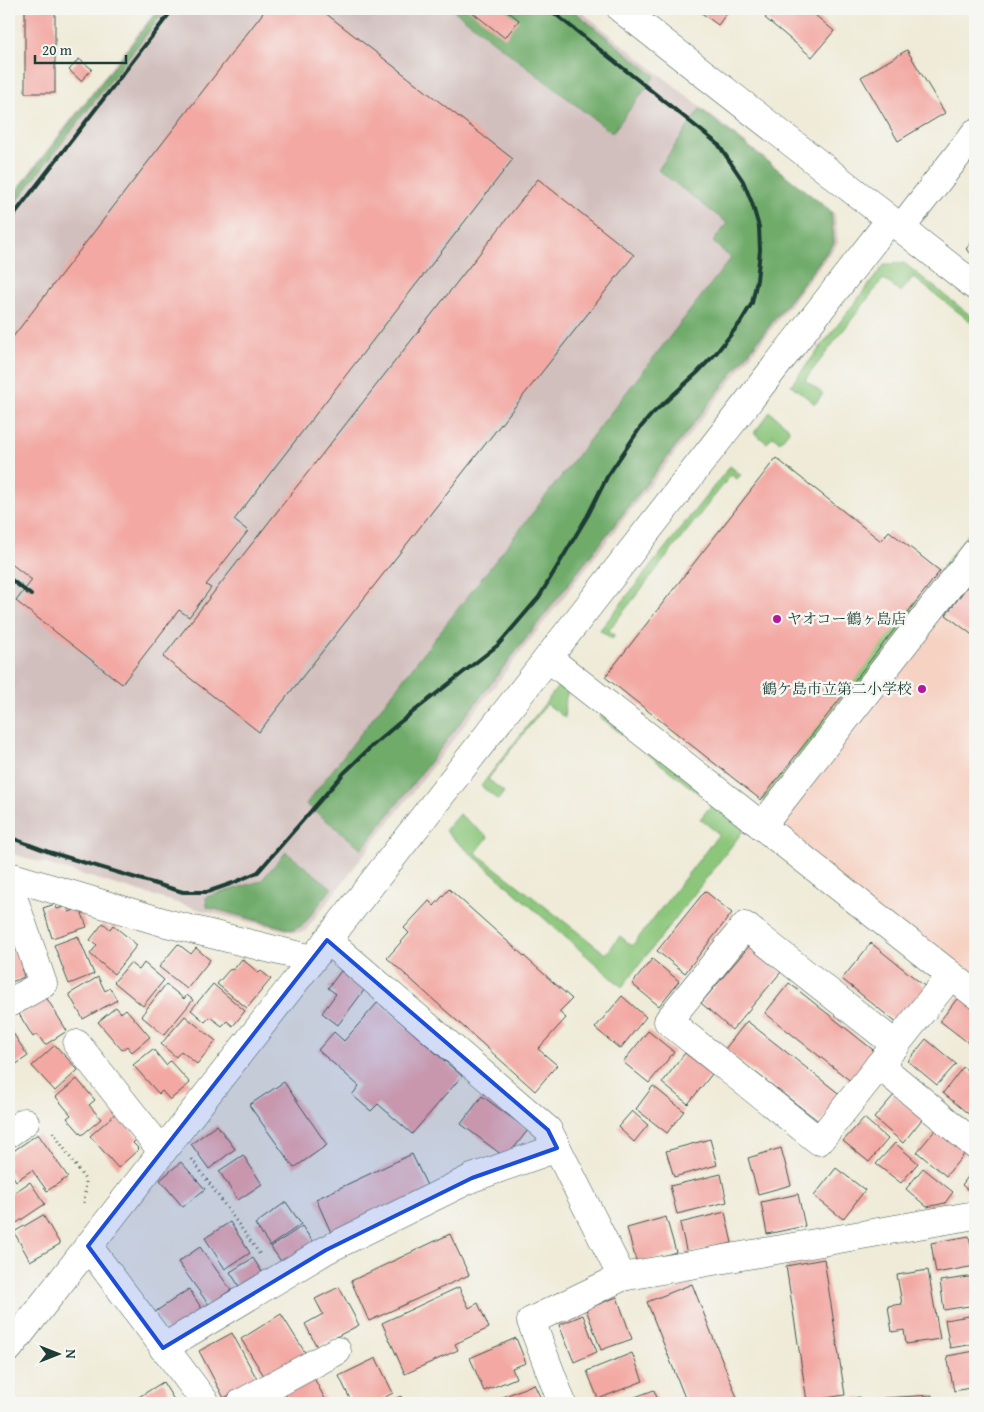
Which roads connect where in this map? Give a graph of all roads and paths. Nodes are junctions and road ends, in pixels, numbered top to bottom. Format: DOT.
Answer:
graph roads {
  1 [pos="621,9"];
  2 [pos="975,133"];
  3 [pos="896,224"];
  4 [pos="975,286"];
  5 [pos="975,553"];
  6 [pos="548,658"];
  7 [pos="762,826"];
  8 [pos="9,876"];
  9 [pos="9,886"];
  10 [pos="319,949"];
  11 [pos="951,975"];
  12 [pos="975,994"];
  13 [pos="9,1003"];
  14 [pos="77,1044"];
  15 [pos="887,1055"];
  16 [pos="17,1127"];
  17 [pos="168,1143"];
  18 [pos="975,1145"];
  19 [pos="557,1148"];
  20 [pos="975,1215"];
  21 [pos="90,1243"];
  22 [pos="622,1277"];
  23 [pos="278,1279"];
  24 [pos="13,1330"];
  25 [pos="163,1348"];
  26 [pos="337,1351"];
  27 [pos="206,1403"];
  28 [pos="241,1403"];
  29 [pos="562,1403"];
  1 -- 3 [label="street"];
  2 -- 3 [label="street"];
  3 -- 4 [label="street"];
  3 -- 6 [label="street"];
  5 -- 7 [label="street"];
  6 -- 7 [label="street"];
  6 -- 10 [label="street"];
  7 -- 11 [label="street"];
  8 -- 10 [label="street"];
  9 -- 13 [label="street"];
  10 -- 17 [label="street"];
  10 -- 19 [label="street"];
  11 -- 12 [label="street"];
  11 -- 15 [label="street"];
  14 -- 17 [label="street"];
  15 -- 15 [label="street"];
  15 -- 18 [label="street"];
  16 -- 21 [label="path"];
  17 -- 21 [label="street"];
  17 -- 23 [label="path"];
  19 -- 22 [label="street"];
  19 -- 23 [label="street"];
  20 -- 22 [label="street"];
  21 -- 24 [label="street"];
  21 -- 25 [label="street"];
  22 -- 29 [label="street"];
  23 -- 25 [label="street"];
  25 -- 27 [label="street"];
  26 -- 28 [label="street"];
}
